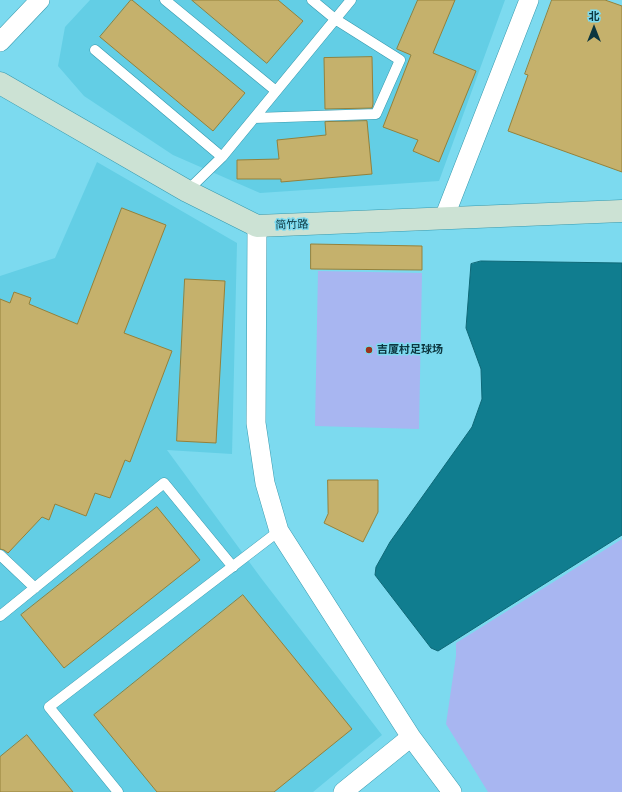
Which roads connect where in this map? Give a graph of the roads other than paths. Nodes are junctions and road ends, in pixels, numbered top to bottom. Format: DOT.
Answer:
graph roads {
  1 [pos="40,0"];
  2 [pos="165,0"];
  3 [pos="312,0"];
  4 [pos="351,0"];
  5 [pos="529,0"];
  6 [pos="335,19"];
  7 [pos="0,42"];
  8 [pos="96,50"];
  9 [pos="0,83"];
  10 [pos="276,92"];
  11 [pos="254,118"];
  12 [pos="222,157"];
  13 [pos="187,191"];
  14 [pos="622,211"];
  15 [pos="444,218"];
  16 [pos="257,226"];
  17 [pos="279,531"];
  18 [pos="0,555"];
  19 [pos="233,567"];
  20 [pos="35,588"];
  21 [pos="0,616"];
  22 [pos="411,737"];
  23 [pos="118,792"];
  24 [pos="343,792"];
  25 [pos="452,792"];
  1 -- 7 [label="street"];
  2 -- 10 [label="lane"];
  3 -- 6 [label="lane"];
  4 -- 6 [label="lane"];
  5 -- 15 [label="street"];
  6 -- 10 [label="lane"];
  6 -- 11 [label="lane"];
  8 -- 12 [label="lane"];
  9 -- 13 [label="street, 简竹路"];
  10 -- 11 [label="lane"];
  11 -- 12 [label="lane"];
  12 -- 13 [label="lane"];
  13 -- 16 [label="street, 简竹路"];
  14 -- 15 [label="street, 简竹路"];
  15 -- 16 [label="street, 简竹路"];
  16 -- 17 [label="street"];
  17 -- 19 [label="lane"];
  17 -- 22 [label="street"];
  18 -- 20 [label="lane"];
  19 -- 20 [label="lane"];
  19 -- 23 [label="lane"];
  20 -- 21 [label="lane"];
  22 -- 24 [label="street"];
  22 -- 25 [label="street"];
}
